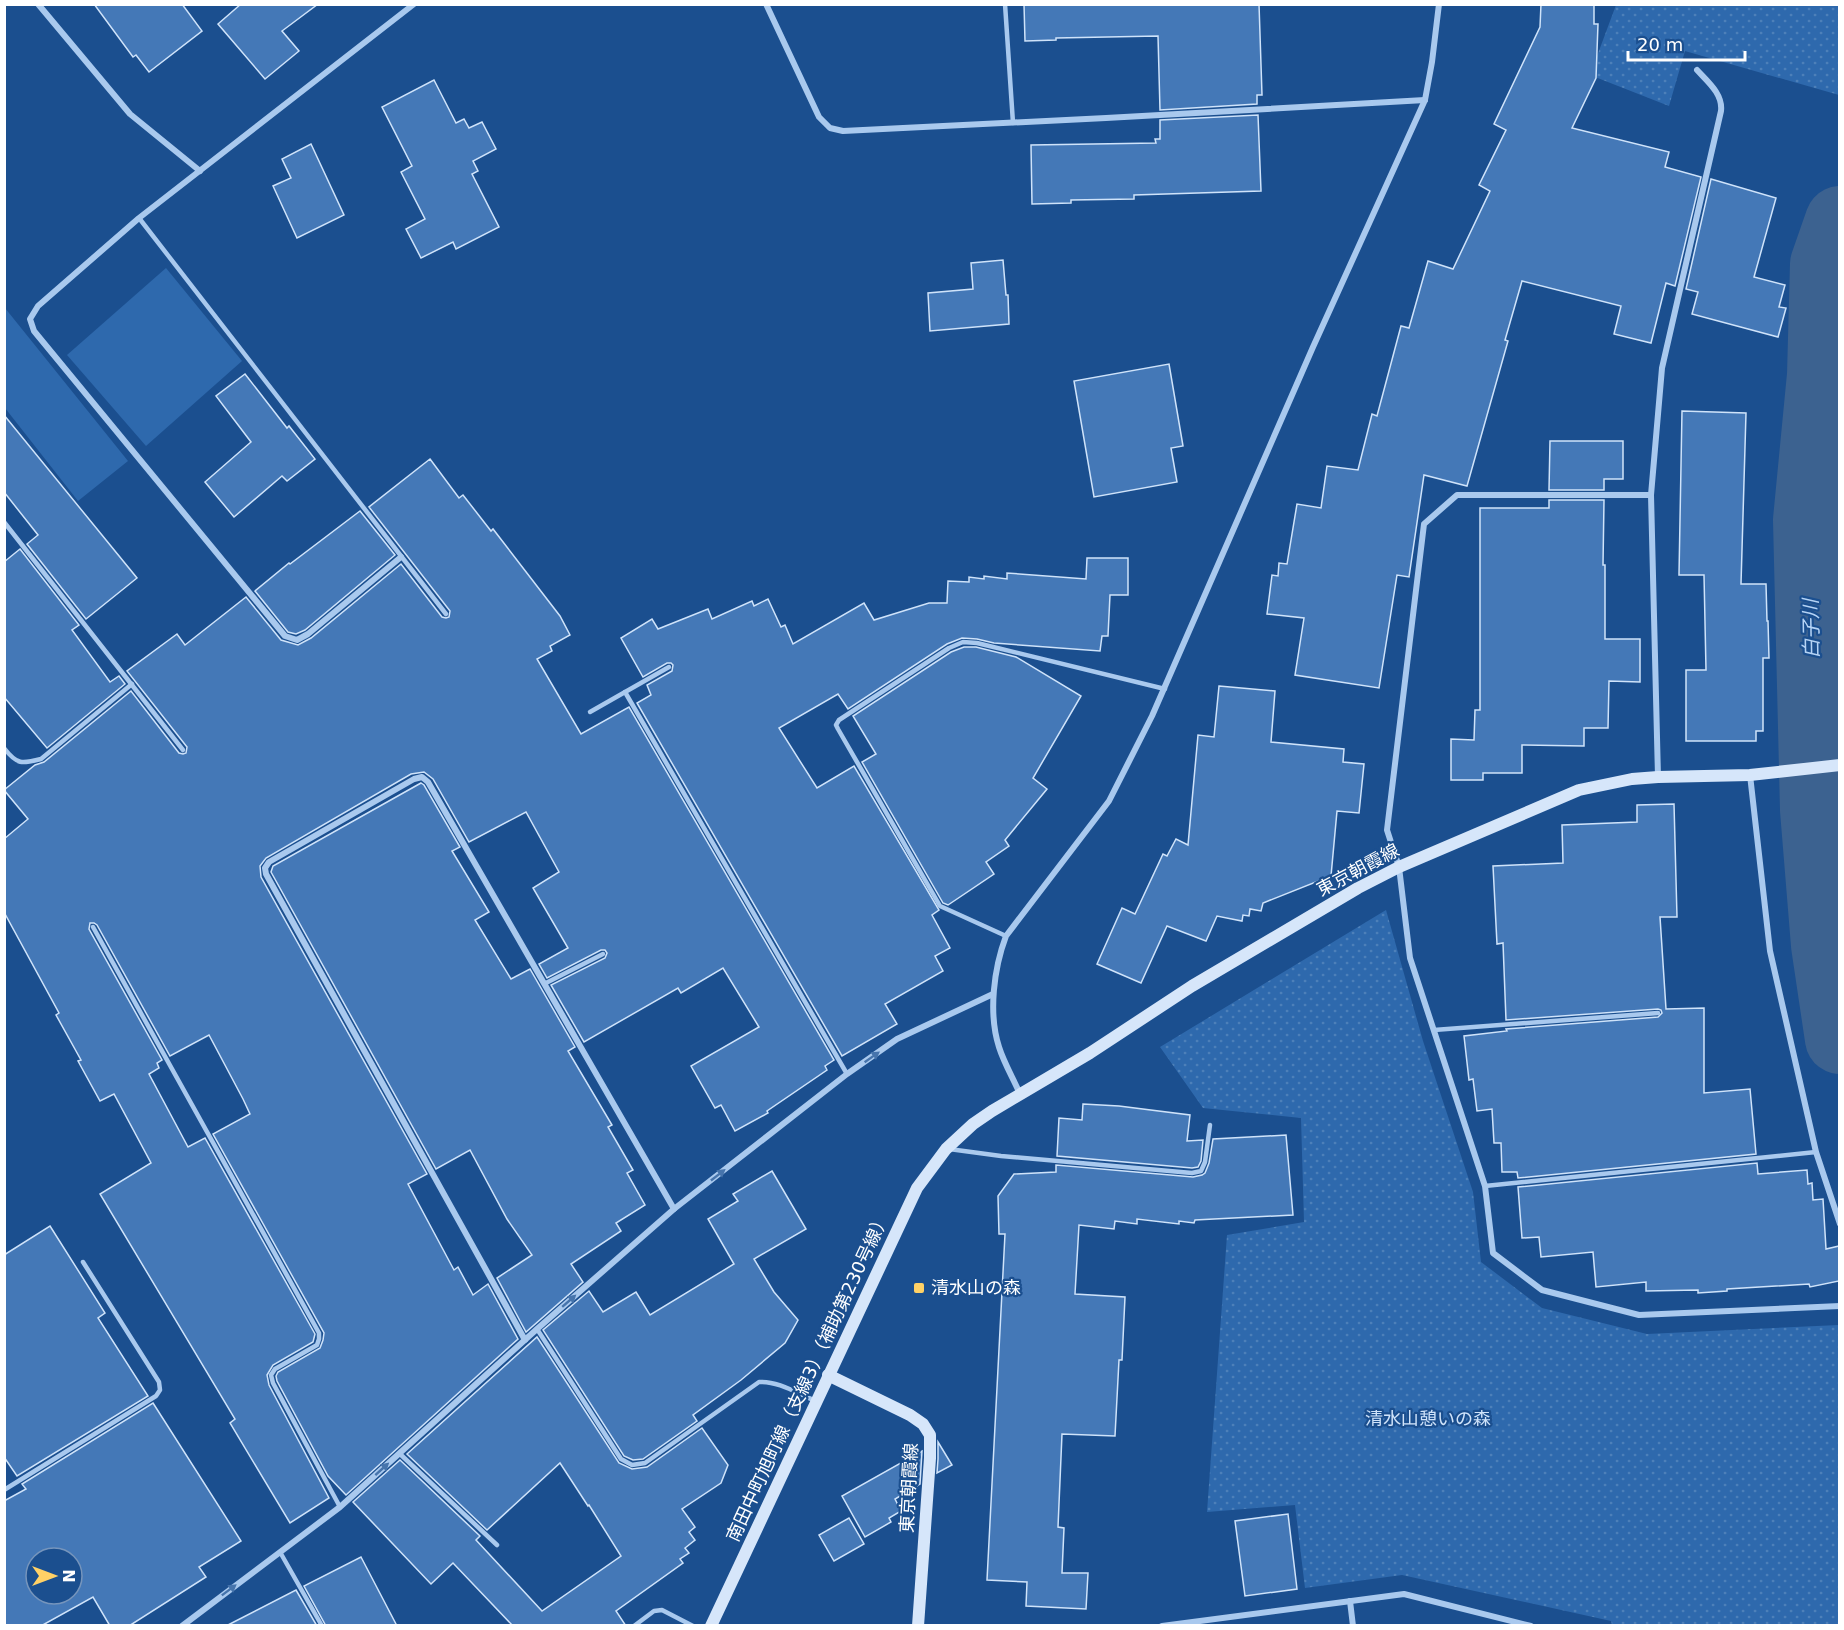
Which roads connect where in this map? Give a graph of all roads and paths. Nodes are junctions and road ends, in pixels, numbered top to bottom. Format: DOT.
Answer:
graph roads {
  1 [pos="38,4"];
  2 [pos="414,4"];
  3 [pos="766,4"];
  4 [pos="1005,4"];
  5 [pos="1441,4"];
  6 [pos="1696,70"];
  7 [pos="1425,100"];
  8 [pos="1013,123"];
  9 [pos="200,171"];
  10 [pos="139,218"];
  11 [pos="1651,495"];
  12 [pos="4,522"];
  13 [pos="401,557"];
  14 [pos="446,614"];
  15 [pos="669,667"];
  16 [pos="132,684"];
  17 [pos="1165,689"];
  18 [pos="625,692"];
  19 [pos="590,712"];
  20 [pos="4,748"];
  21 [pos="183,750"];
  22 [pos="11,757"];
  23 [pos="4,762"];
  24 [pos="1839,765"];
  25 [pos="1750,775"];
  26 [pos="1658,777"];
  27 [pos="1399,867"];
  28 [pos="93,927"];
  29 [pos="1006,936"];
  30 [pos="603,954"];
  31 [pos="544,984"];
  32 [pos="993,994"];
  33 [pos="1658,1013"];
  34 [pos="1434,1030"];
  35 [pos="847,1074"];
  36 [pos="1020,1094"];
  37 [pos="1210,1125"];
  38 [pos="946,1149"];
  39 [pos="1816,1152"];
  40 [pos="1485,1186"];
  41 [pos="674,1209"];
  42 [pos="1839,1224"];
  43 [pos="83,1262"];
  44 [pos="1839,1306"];
  45 [pos="537,1329"];
  46 [pos="525,1340"];
  47 [pos="828,1375"];
  48 [pos="816,1401"];
  49 [pos="399,1454"];
  50 [pos="4,1490"];
  51 [pos="340,1507"];
  52 [pos="497,1545"];
  53 [pos="280,1552"];
  54 [pos="1350,1601"];
  55 [pos="1210,1622"];
  56 [pos="1522,1624"];
  57 [pos="182,1626"];
  58 [pos="322,1626"];
  59 [pos="634,1626"];
  60 [pos="693,1626"];
  61 [pos="711,1626"];
  62 [pos="918,1626"];
  63 [pos="1162,1626"];
  64 [pos="1353,1626"];
  65 [pos="1531,1626"];
  1 -- 9 [label="street"];
  2 -- 9 [label="street"];
  3 -- 8 [label="street"];
  4 -- 8 [label="lane"];
  5 -- 7 [label="street"];
  6 -- 11 [label="street"];
  7 -- 8 [label="street"];
  7 -- 17 [label="street"];
  9 -- 10 [label="street"];
  10 -- 13 [label="lane"];
  10 -- 13 [label="street"];
  11 -- 26 [label="street"];
  11 -- 27 [label="street"];
  12 -- 16 [label="lane"];
  13 -- 14 [label="lane"];
  15 -- 18 [label="lane"];
  16 -- 21 [label="lane"];
  16 -- 22 [label="lane"];
  17 -- 29 [label="street"];
  17 -- 29 [label="lane"];
  18 -- 19 [label="lane"];
  18 -- 35 [label="lane"];
  20 -- 22 [label="lane"];
  22 -- 23 [label="lane"];
  24 -- 25 [label="main road, 東京朝霞線"];
  25 -- 26 [label="main road, 東京朝霞線"];
  25 -- 39 [label="street"];
  26 -- 27 [label="main road, 東京朝霞線"];
  27 -- 34 [label="street"];
  27 -- 36 [label="main road, 東京朝霞線"];
  28 -- 51 [label="lane"];
  29 -- 32 [label="street"];
  30 -- 31 [label="lane"];
  31 -- 41 [label="street"];
  31 -- 46 [label="street"];
  35 -- 32 [label="street, one-way"];
  32 -- 36 [label="street"];
  33 -- 34 [label="lane"];
  34 -- 40 [label="street"];
  41 -- 35 [label="street, one-way"];
  36 -- 38 [label="main road, 東京朝霞線"];
  37 -- 38 [label="lane"];
  38 -- 47 [label="main road, 南田中町旭町線（支線3）（補助第230号線）"];
  39 -- 40 [label="lane"];
  39 -- 42 [label="street"];
  40 -- 44 [label="street"];
  45 -- 41 [label="street, one-way"];
  43 -- 50 [label="lane"];
  45 -- 46 [label="street"];
  45 -- 48 [label="lane"];
  46 -- 49 [label="street"];
  47 -- 48 [label="main road, 南田中町旭町線（支線3）（補助第230号線）"];
  47 -- 62 [label="main road, 東京朝霞線"];
  48 -- 61 [label="main road, 南田中町旭町線（支線3）（補助第230号線）"];
  51 -- 49 [label="street, one-way"];
  49 -- 52 [label="lane"];
  51 -- 53 [label="street"];
  57 -- 53 [label="street, one-way"];
  53 -- 58 [label="lane"];
  54 -- 55 [label="street"];
  54 -- 56 [label="street"];
  54 -- 64 [label="street"];
  55 -- 63 [label="street"];
  56 -- 65 [label="street"];
  59 -- 60 [label="lane"];
}
